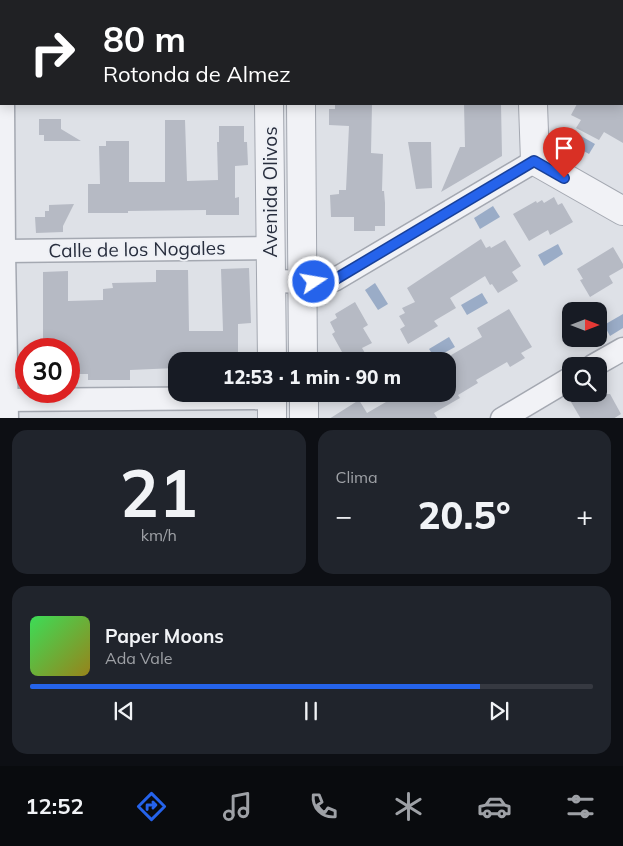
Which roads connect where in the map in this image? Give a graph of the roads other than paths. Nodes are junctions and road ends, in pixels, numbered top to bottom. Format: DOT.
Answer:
graph roads {
  1 [pos="3,105"];
  2 [pos="269,105"];
  3 [pos="301,105"];
  4 [pos="533,105"];
  5 [pos="534,161"];
  6 [pos="623,211"];
  7 [pos="271,248"];
  8 [pos="4,251"];
  9 [pos="270,281"];
  10 [pos="302,282"];
  11 [pos="623,349"];
  12 [pos="272,352"];
  13 [pos="304,352"];
  14 [pos="607,358"];
  15 [pos="562,383"];
  16 [pos="304,402"];
  17 [pos="272,403"];
  18 [pos="5,406"];
  19 [pos="304,418"];
  20 [pos="502,418"];
  1 -- 8 [label="street"];
  2 -- 7 [label="street, Avenida Olivos"];
  3 -- 10 [label="street, Avenida Olivos"];
  4 -- 5 [label="street"];
  5 -- 6 [label="street"];
  5 -- 10 [label="street"];
  7 -- 8 [label="street, Calle de los Nogales"];
  7 -- 9 [label="street, Avenida Olivos"];
  8 -- 18 [label="street"];
  9 -- 10 [label="street, Avenida Olivos"];
  9 -- 12 [label="street, Avenida Olivos"];
  10 -- 13 [label="street, Avenida Olivos"];
  11 -- 14 [label="street"];
  15 -- 20 [label="street"];
  16 -- 19 [label="street"];
  17 -- 18 [label="street"];
}
